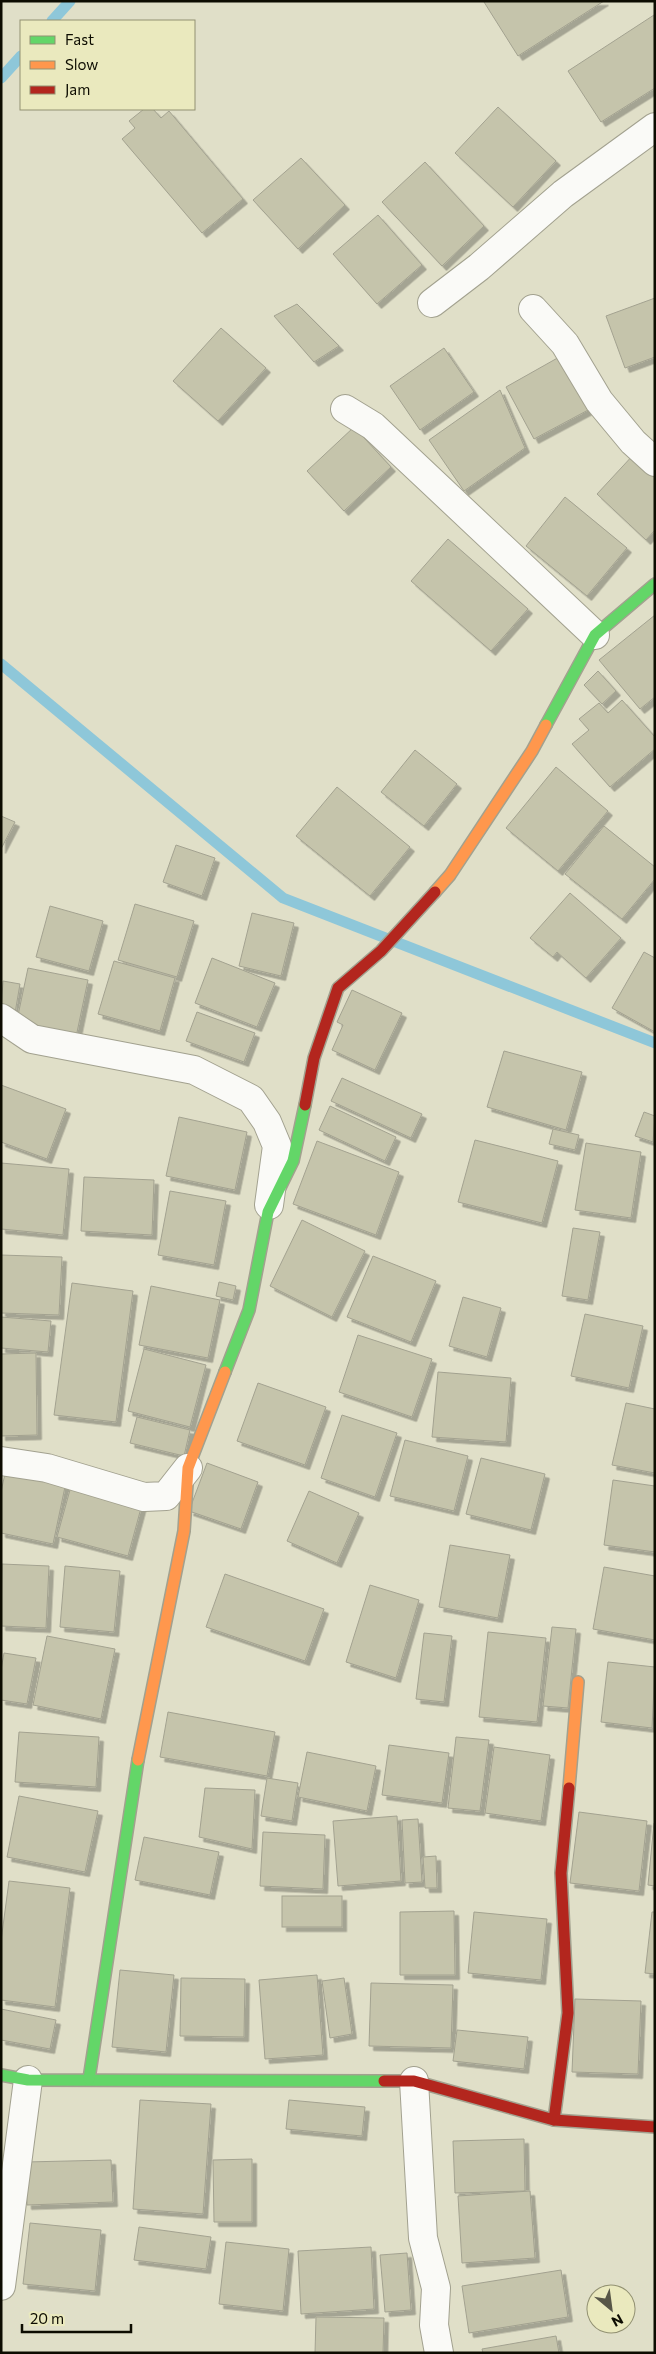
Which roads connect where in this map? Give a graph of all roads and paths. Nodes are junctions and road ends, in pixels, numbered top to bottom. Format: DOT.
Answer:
graph roads {
  1 [pos="655,127"];
  2 [pos="432,303"];
  3 [pos="533,309"];
  4 [pos="345,409"];
  5 [pos="655,462"];
  6 [pos="654,586"];
  7 [pos="594,635"];
  8 [pos="1,1018"];
  9 [pos="268,1212"];
  10 [pos="1,1461"];
  11 [pos="188,1468"];
  12 [pos="578,1682"];
  13 [pos="1,2075"];
  14 [pos="89,2079"];
  15 [pos="28,2080"];
  16 [pos="414,2081"];
  17 [pos="554,2120"];
  18 [pos="655,2127"];
  19 [pos="1,2286"];
  20 [pos="439,2353"];
  1 -- 2 [label="street"];
  3 -- 5 [label="street"];
  4 -- 7 [label="street"];
  6 -- 7 [label="street"];
  7 -- 9 [label="street"];
  8 -- 9 [label="street"];
  9 -- 11 [label="street"];
  10 -- 11 [label="street"];
  11 -- 14 [label="street"];
  12 -- 17 [label="street"];
  13 -- 15 [label="street"];
  14 -- 15 [label="street"];
  14 -- 16 [label="street"];
  15 -- 19 [label="street"];
  16 -- 17 [label="street"];
  16 -- 20 [label="street"];
  17 -- 18 [label="street"];
}
